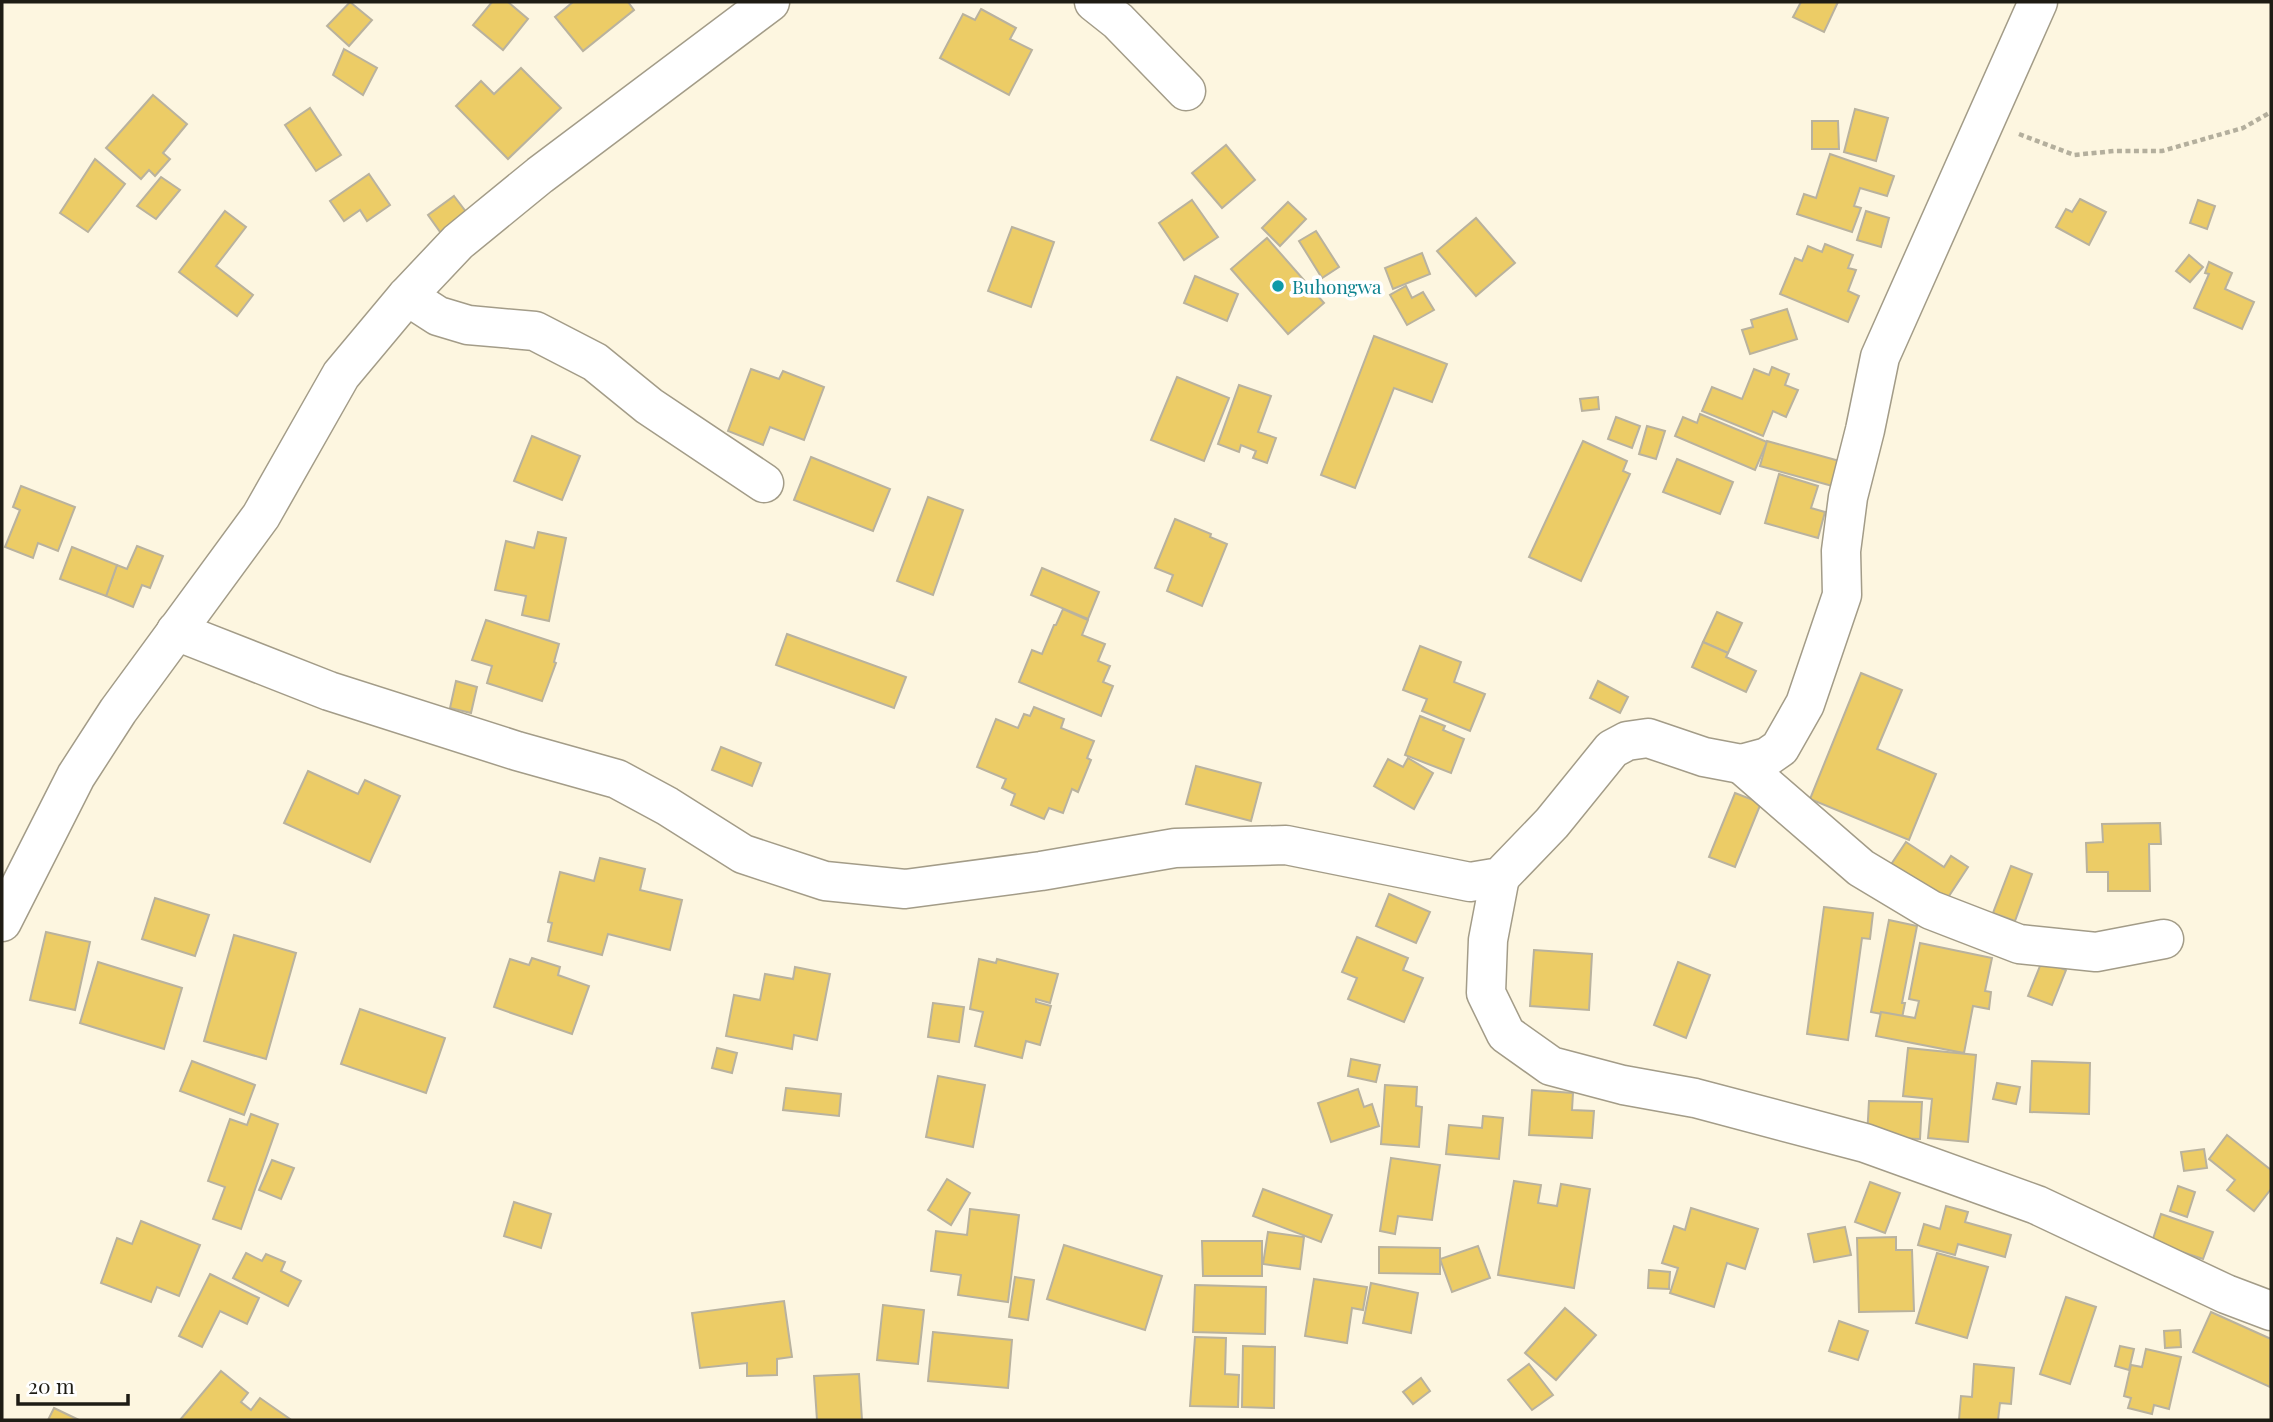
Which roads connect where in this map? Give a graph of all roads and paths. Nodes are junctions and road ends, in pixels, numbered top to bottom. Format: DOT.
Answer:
graph roads {
  1 [pos="770,2"];
  2 [pos="1094,2"];
  3 [pos="2038,2"];
  4 [pos="1186,91"];
  5 [pos="2271,112"];
  6 [pos="1986,120"];
  7 [pos="407,296"];
  8 [pos="764,483"];
  9 [pos="176,631"];
  10 [pos="1741,764"];
  11 [pos="15,860"];
  12 [pos="1500,877"];
  13 [pos="2,922"];
  14 [pos="2164,939"];
  15 [pos="2271,1311"];
  1 -- 7 [label="street"];
  2 -- 4 [label="street"];
  3 -- 6 [label="street"];
  5 -- 6 [label="path"];
  6 -- 10 [label="street"];
  7 -- 8 [label="street"];
  7 -- 9 [label="street"];
  9 -- 11 [label="street"];
  9 -- 12 [label="street"];
  10 -- 12 [label="street"];
  10 -- 14 [label="street"];
  11 -- 13 [label="street"];
  12 -- 15 [label="street"];
}
